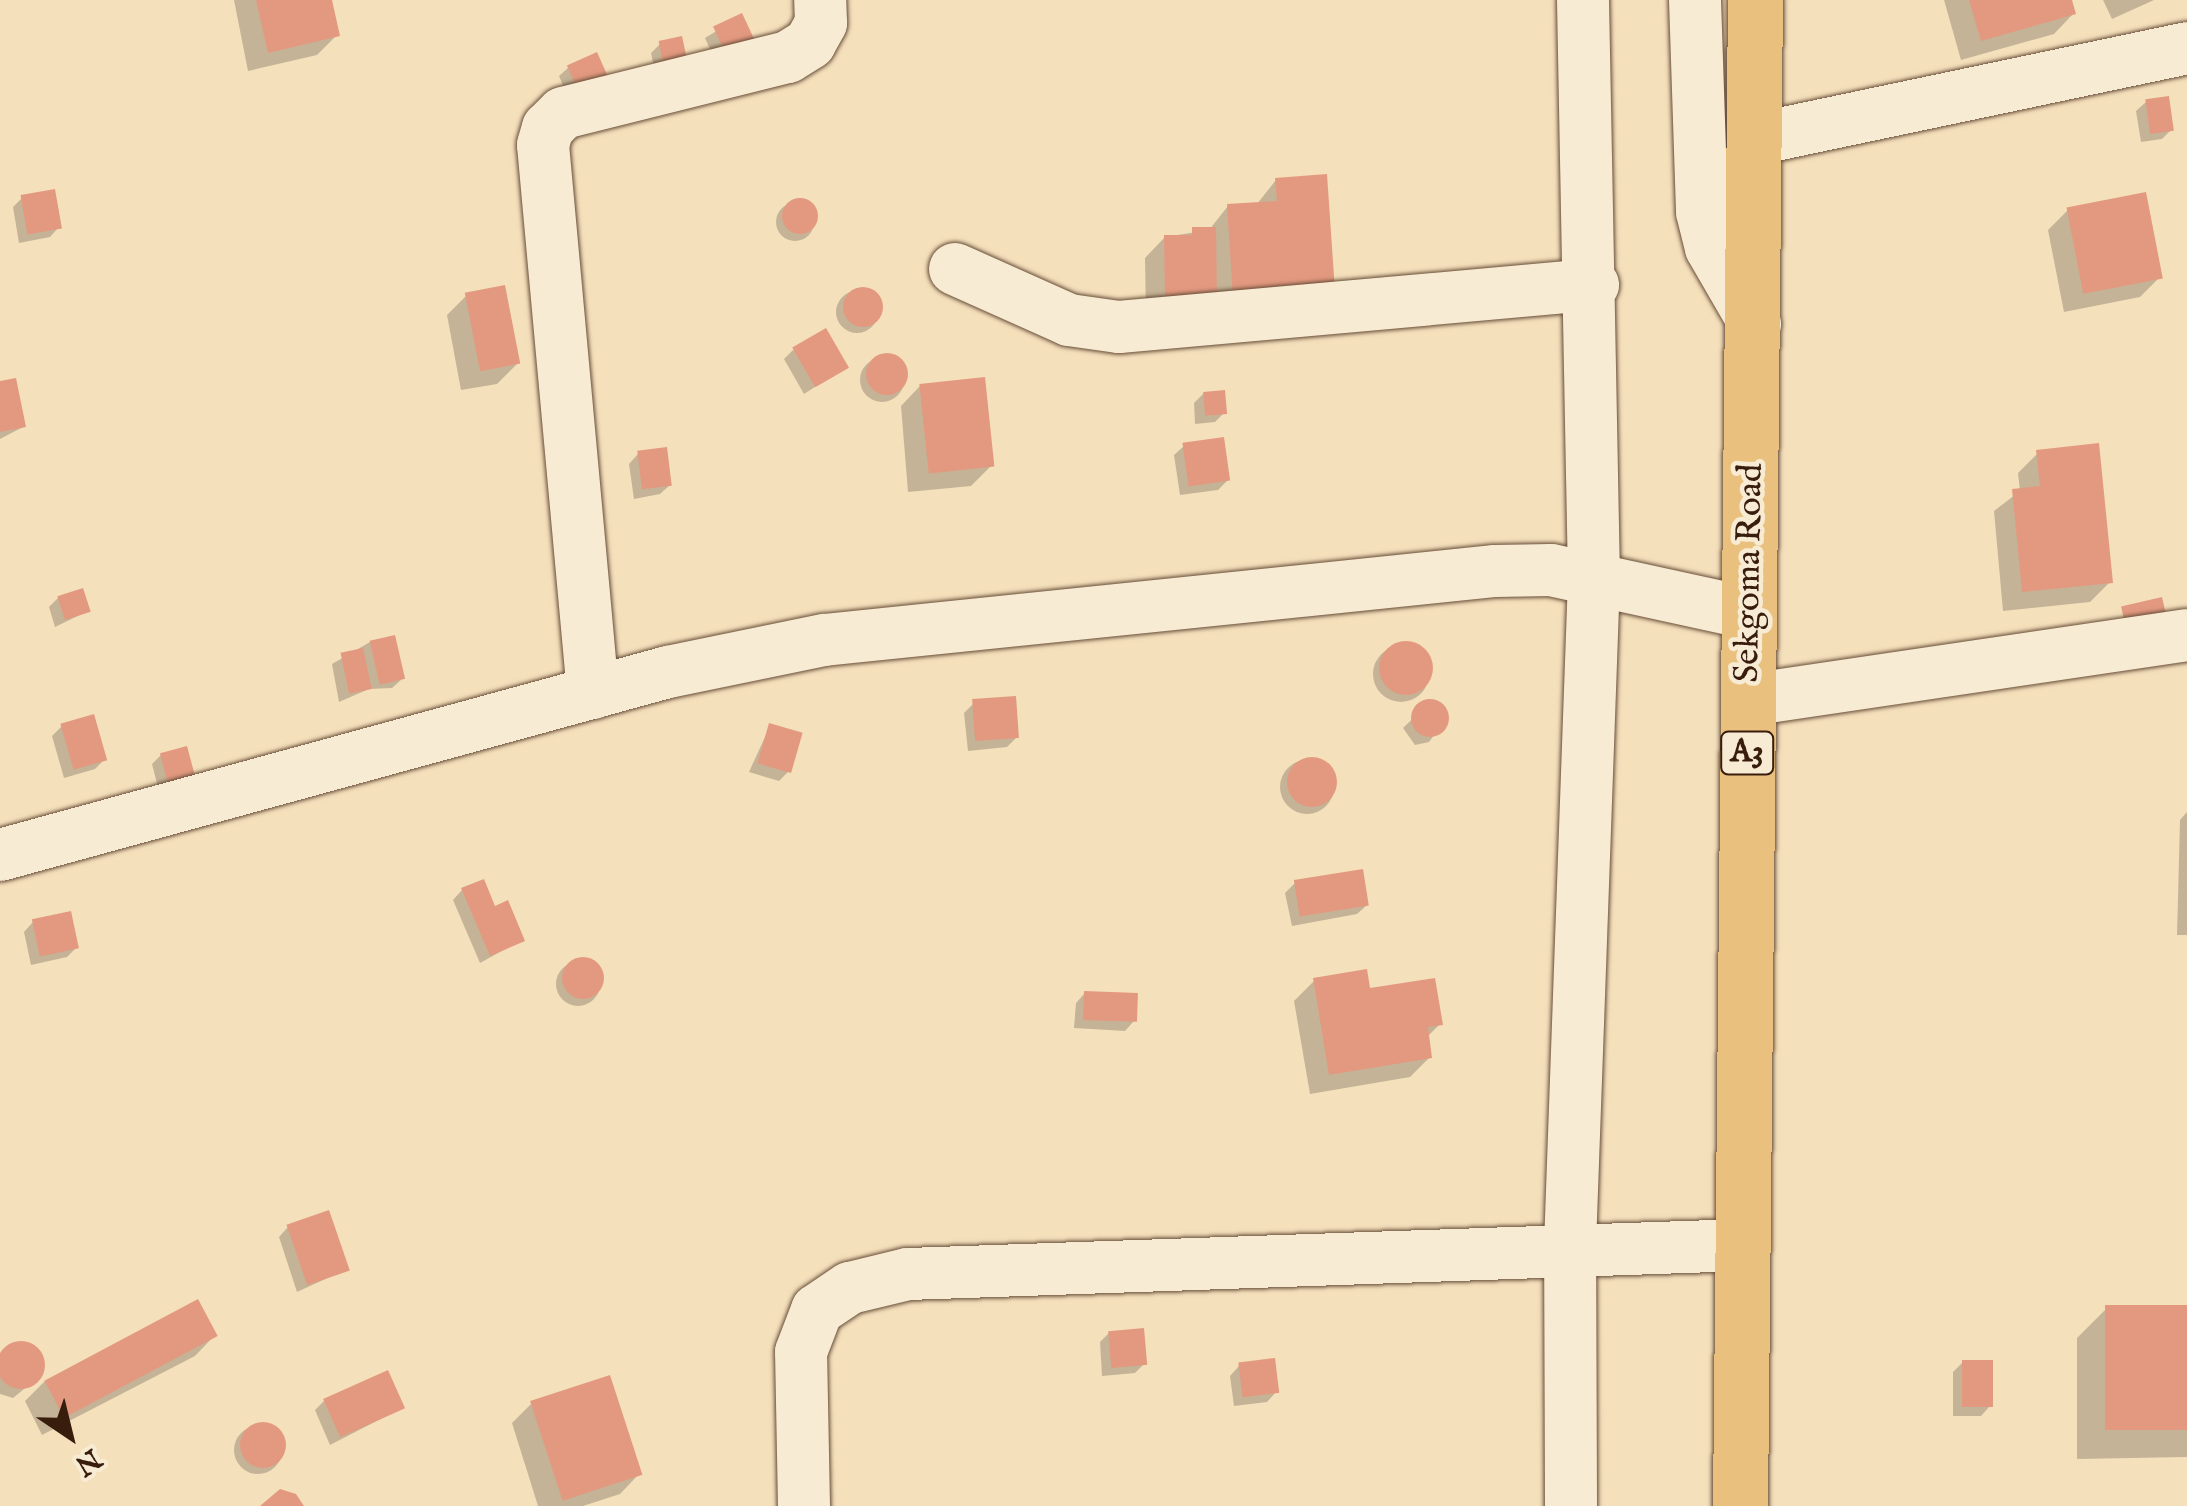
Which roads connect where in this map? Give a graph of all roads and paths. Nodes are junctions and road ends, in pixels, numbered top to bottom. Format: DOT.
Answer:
graph roads {
  1 [pos="820,0"];
  2 [pos="1583,0"];
  3 [pos="1695,0"];
  4 [pos="1756,0"];
  5 [pos="2187,48"];
  6 [pos="1756,139"];
  7 [pos="955,269"];
  8 [pos="1594,286"];
  9 [pos="1755,324"];
  10 [pos="1594,579"];
  11 [pos="1749,613"];
  12 [pos="2187,635"];
  13 [pos="593,693"];
  14 [pos="1748,700"];
  15 [pos="0,855"];
  16 [pos="1742,1244"];
  17 [pos="1570,1246"];
  18 [pos="804,1506"];
  19 [pos="1571,1506"];
  20 [pos="1740,1506"];
  1 -- 13 [label="street"];
  2 -- 8 [label="street"];
  3 -- 9 [label="street"];
  4 -- 6 [label="highway, Sekgoma Road / A3"];
  5 -- 6 [label="street"];
  6 -- 9 [label="highway, Sekgoma Road / A3"];
  7 -- 8 [label="street"];
  8 -- 10 [label="street"];
  9 -- 11 [label="highway, Sekgoma Road / A3"];
  10 -- 11 [label="street"];
  10 -- 13 [label="street"];
  10 -- 17 [label="street"];
  11 -- 14 [label="highway, Sekgoma Road / A3"];
  12 -- 14 [label="street"];
  13 -- 15 [label="street"];
  14 -- 16 [label="highway, Sekgoma Road / A3"];
  16 -- 17 [label="street"];
  16 -- 20 [label="highway, Sekgoma Road / A3"];
  17 -- 18 [label="street"];
  17 -- 19 [label="street"];
}
